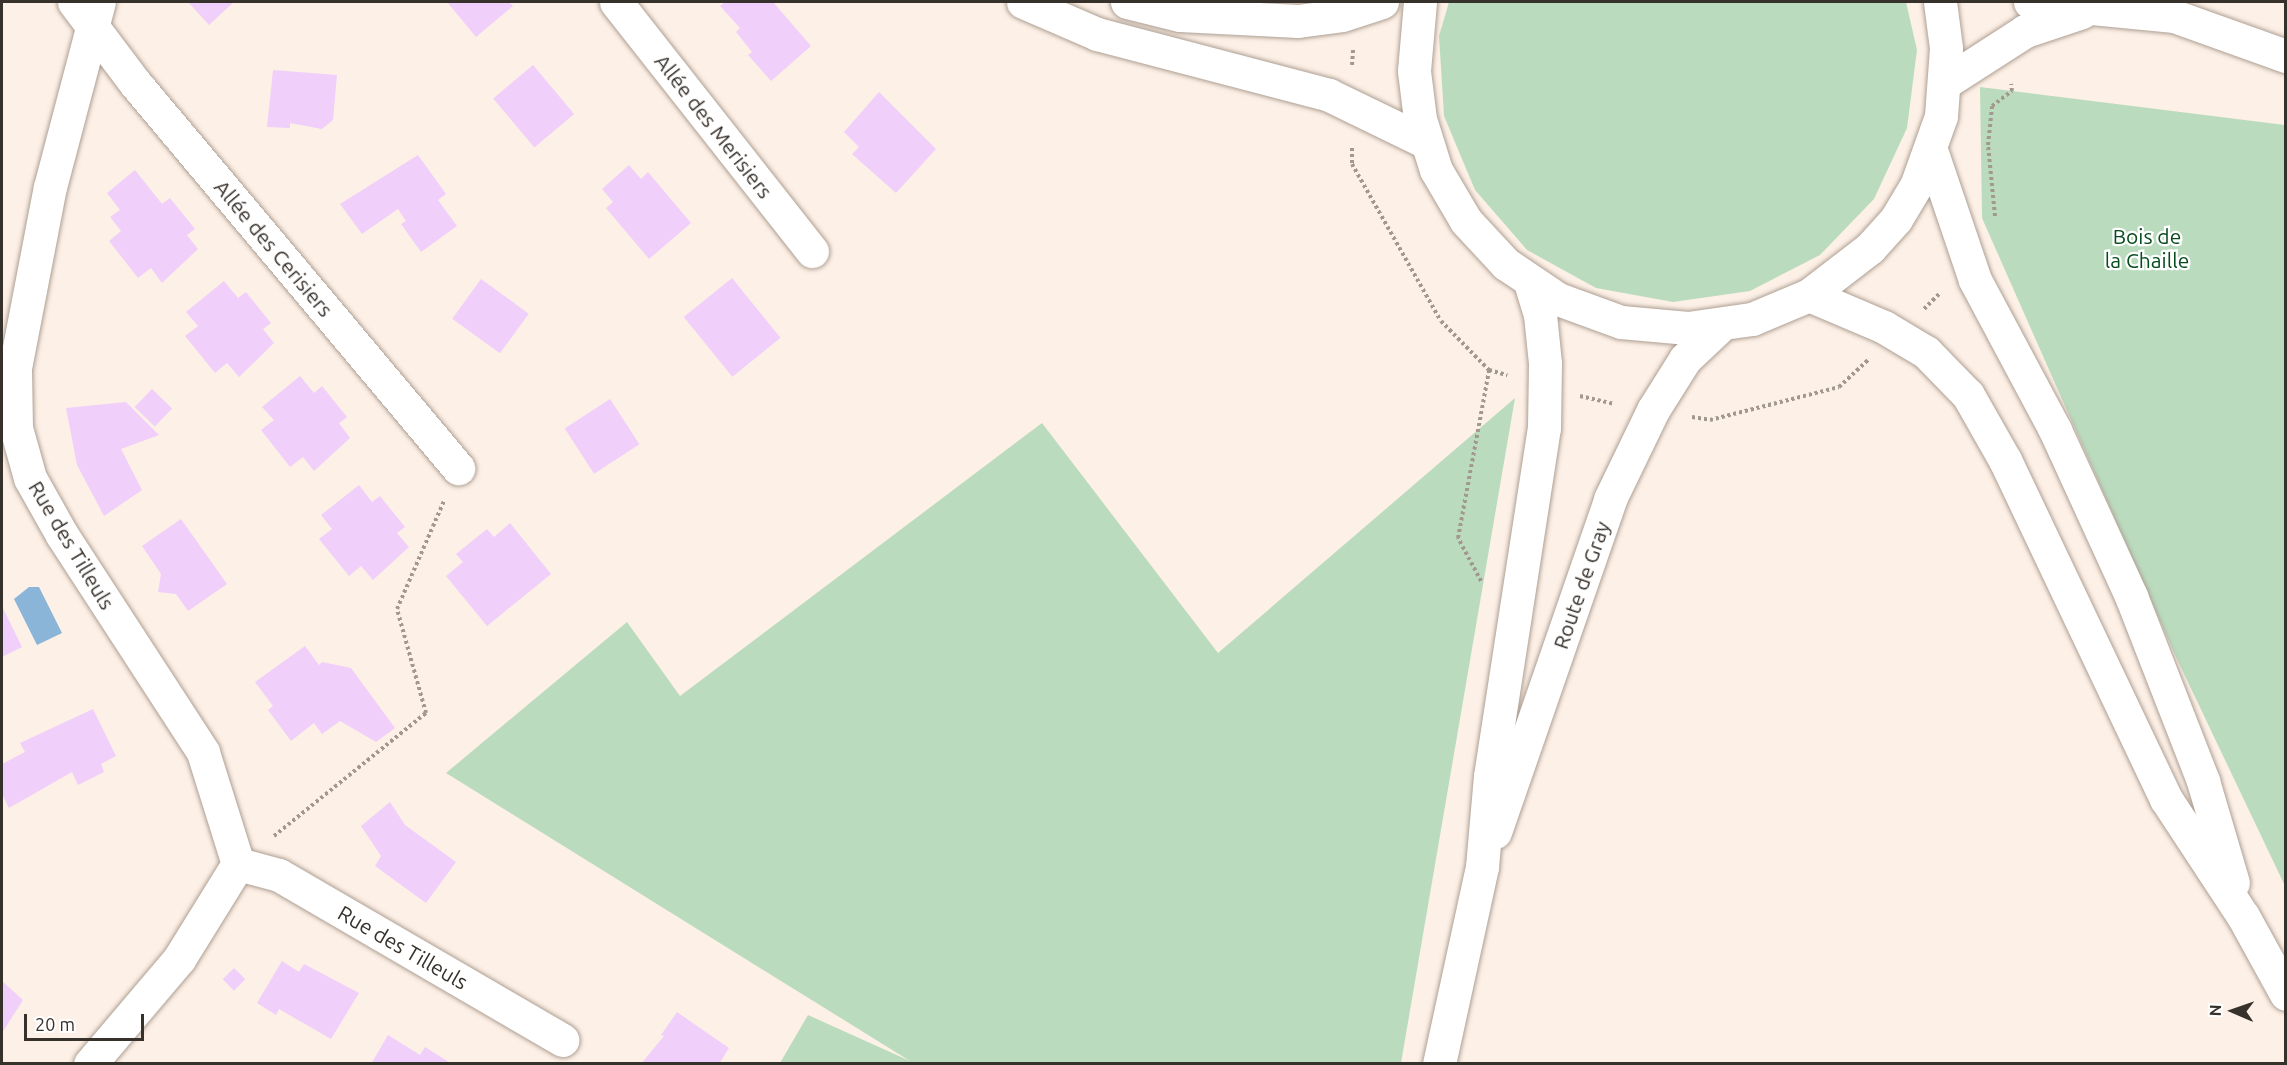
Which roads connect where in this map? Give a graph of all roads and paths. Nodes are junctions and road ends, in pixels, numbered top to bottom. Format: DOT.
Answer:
graph roads {
  1 [pos="616,2"];
  2 [pos="1023,2"];
  3 [pos="1127,2"];
  4 [pos="1420,2"];
  5 [pos="1940,2"];
  6 [pos="2030,2"];
  7 [pos="1368,7"];
  8 [pos="2094,8"];
  9 [pos="89,9"];
  10 [pos="2003,44"];
  11 [pos="2286,56"];
  12 [pos="1946,82"];
  13 [pos="1352,105"];
  14 [pos="1426,142"];
  15 [pos="1931,150"];
  16 [pos="812,251"];
  17 [pos="1966,256"];
  18 [pos="1530,282"];
  19 [pos="1809,295"];
  20 [pos="1721,325"];
  21 [pos="1896,334"];
  22 [pos="1489,370"];
  23 [pos="1545,386"];
  24 [pos="1653,410"];
  25 [pos="458,468"];
  26 [pos="1514,621"];
  27 [pos="238,864"];
  28 [pos="1482,867"];
  29 [pos="2243,916"];
  30 [pos="2286,994"];
  31 [pos="563,1040"];
  32 [pos="90,1064"];
  33 [pos="1439,1064"];
  1 -- 16 [label="main road, Allée des Merisiers"];
  2 -- 13 [label="main road"];
  3 -- 7 [label="main road"];
  4 -- 14 [label="main road"];
  5 -- 12 [label="main road"];
  6 -- 8 [label="main road"];
  7 -- 13 [label="path"];
  8 -- 10 [label="main road"];
  8 -- 11 [label="main road"];
  9 -- 25 [label="main road, Allée des Cerisiers"];
  9 -- 27 [label="main road, Rue des Tilleuls"];
  10 -- 12 [label="main road"];
  10 -- 17 [label="path"];
  12 -- 15 [label="main road"];
  13 -- 14 [label="main road"];
  13 -- 22 [label="path"];
  14 -- 18 [label="main road"];
  15 -- 17 [label="main road"];
  15 -- 19 [label="main road"];
  17 -- 21 [label="path"];
  17 -- 29 [label="main road"];
  18 -- 20 [label="main road"];
  18 -- 23 [label="main road, Route de Gray"];
  19 -- 20 [label="main road"];
  19 -- 21 [label="main road"];
  20 -- 24 [label="main road, Route de Gray"];
  21 -- 24 [label="path"];
  21 -- 29 [label="main road"];
  22 -- 23 [label="path"];
  22 -- 26 [label="path"];
  23 -- 24 [label="path"];
  23 -- 26 [label="main road, Route de Gray"];
  24 -- 28 [label="main road, Route de Gray"];
  25 -- 27 [label="path"];
  26 -- 28 [label="main road, Route de Gray"];
  27 -- 31 [label="main road, Rue des Tilleuls"];
  27 -- 32 [label="main road"];
  28 -- 33 [label="main road, Route de Gray"];
  29 -- 30 [label="main road"];
}
